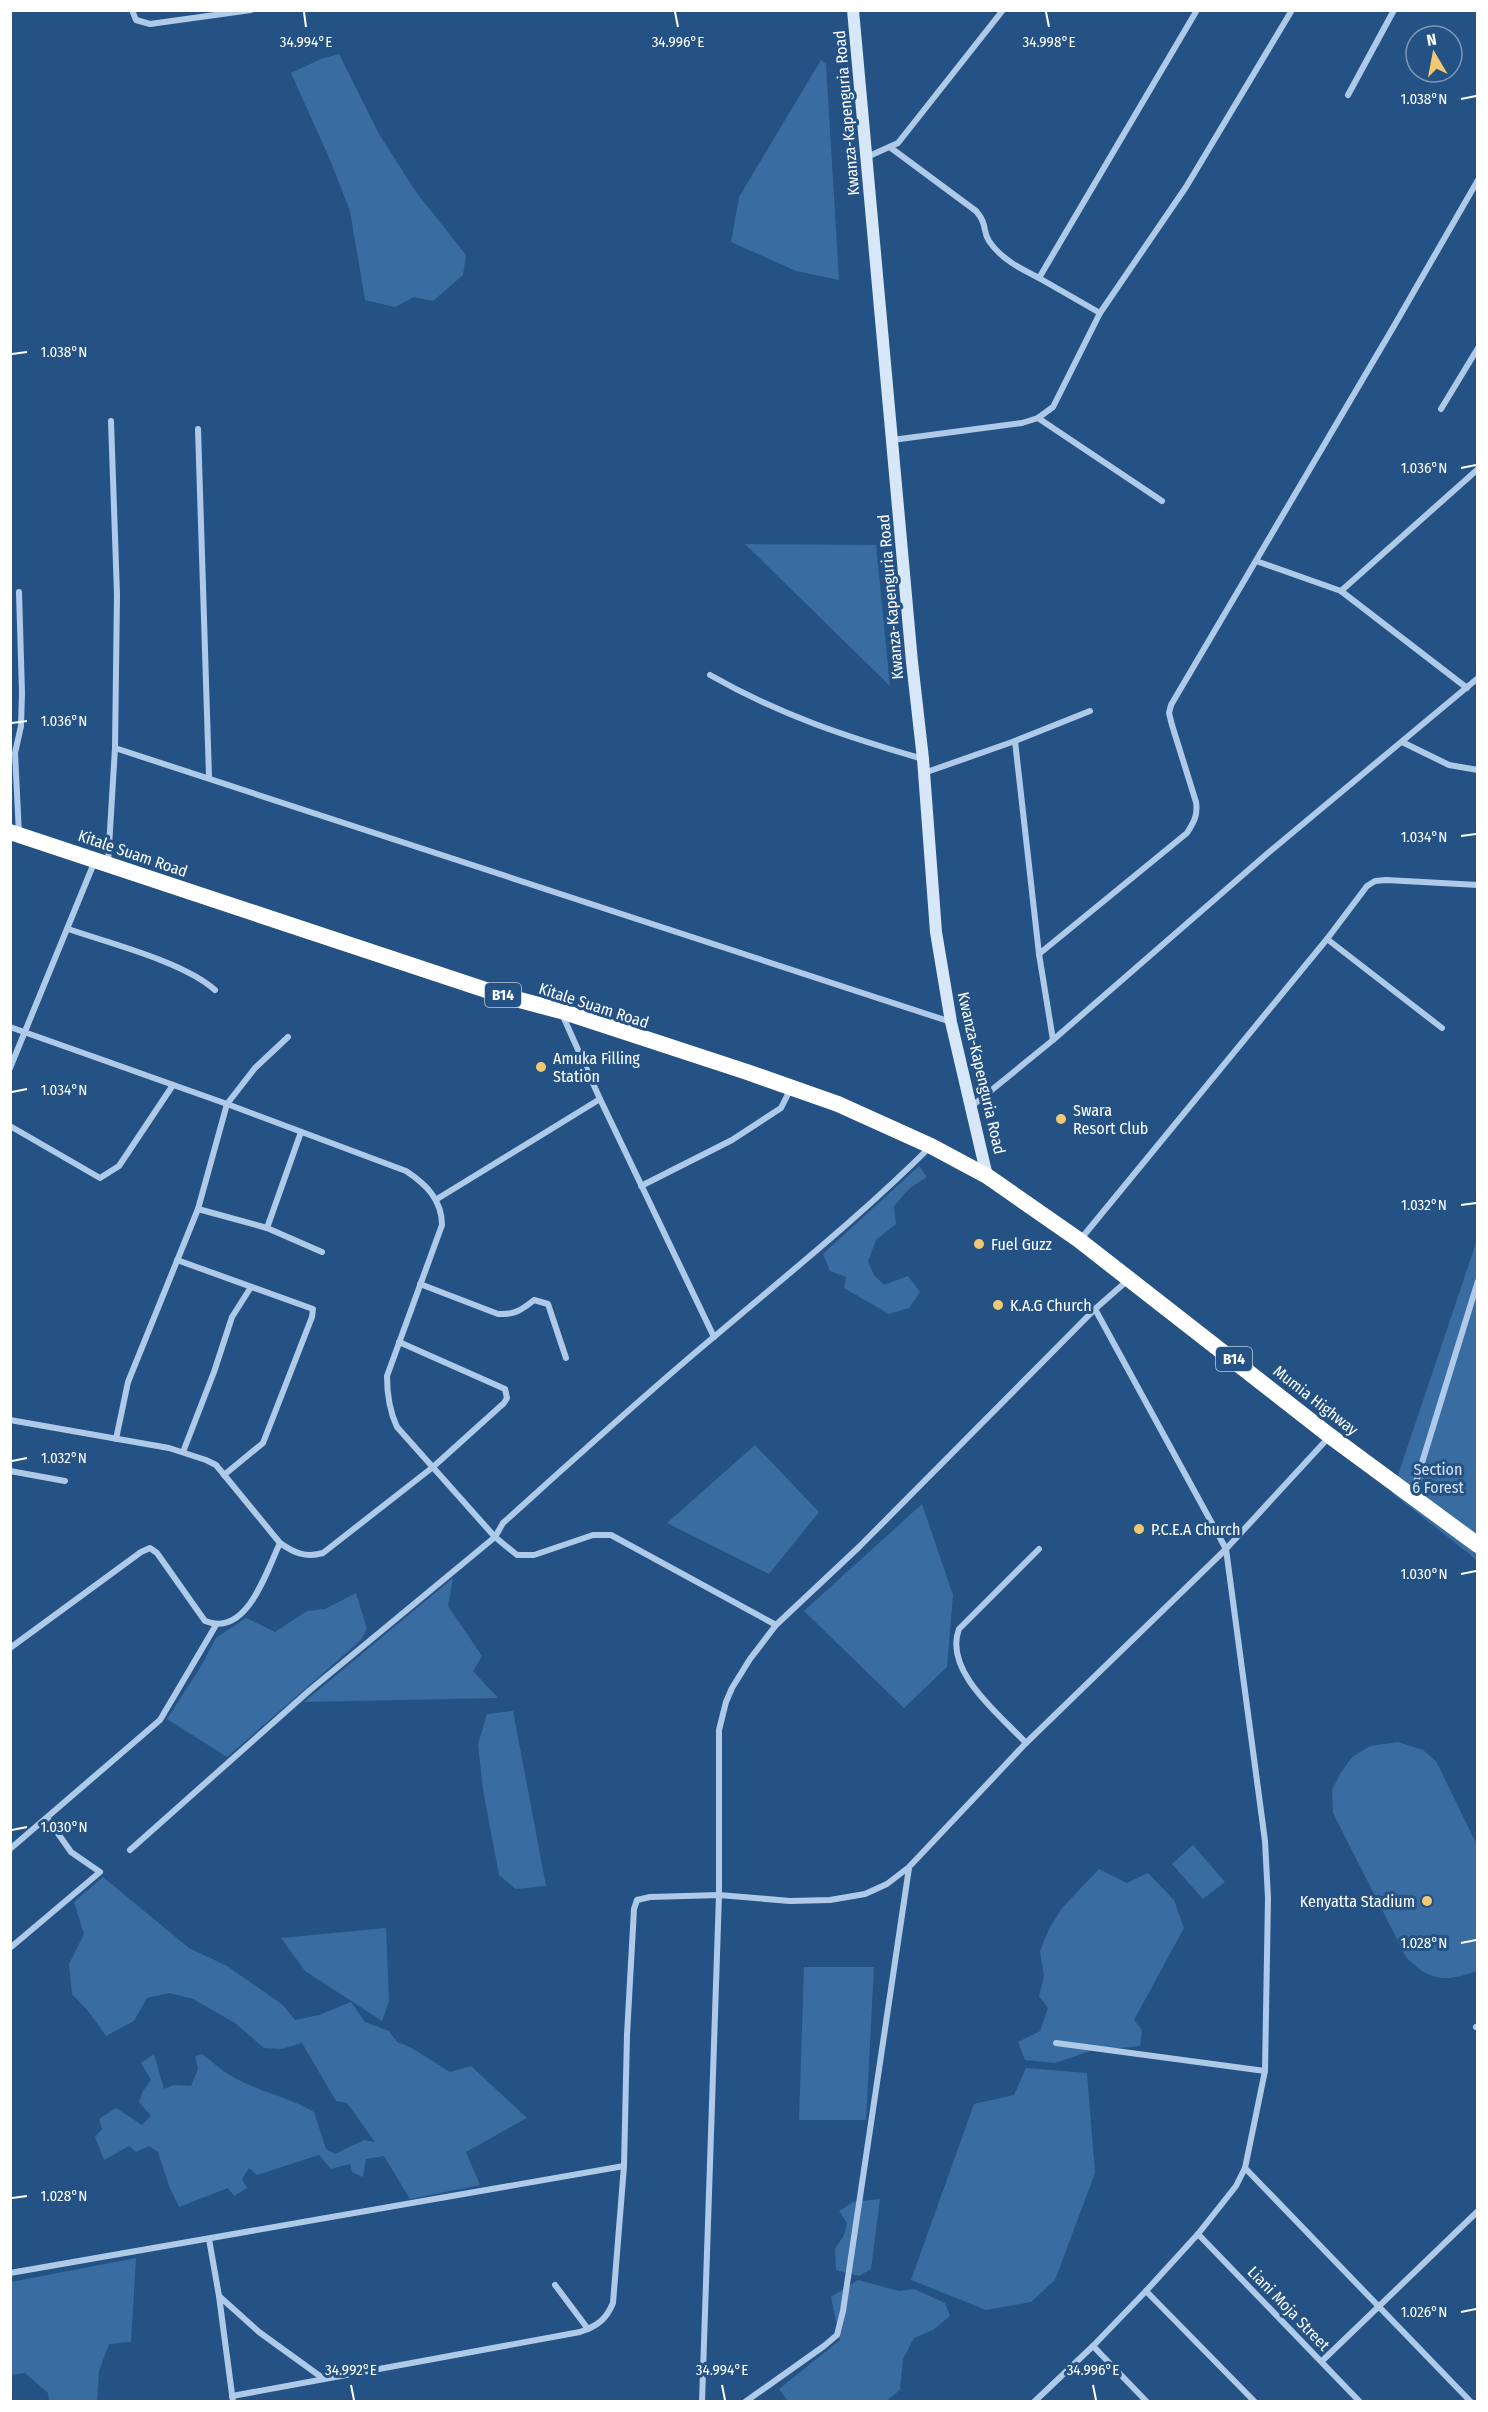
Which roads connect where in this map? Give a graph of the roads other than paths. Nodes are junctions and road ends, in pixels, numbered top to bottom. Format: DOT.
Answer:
graph roads {
  1 [pos="132,10"];
  2 [pos="251,10"];
  3 [pos="854,10"];
  4 [pos="1002,10"];
  5 [pos="1197,10"];
  6 [pos="1292,10"];
  7 [pos="1394,10"];
  8 [pos="1348,95"];
  9 [pos="891,148"];
  10 [pos="867,157"];
  11 [pos="1478,180"];
  12 [pos="1039,278"];
  13 [pos="1100,313"];
  14 [pos="1478,348"];
  15 [pos="1441,409"];
  16 [pos="1038,418"];
  17 [pos="111,421"];
  18 [pos="198,429"];
  19 [pos="892,440"];
  20 [pos="1478,469"];
  21 [pos="1162,501"];
  22 [pos="1256,561"];
  23 [pos="1341,591"];
  24 [pos="19,592"];
  25 [pos="710,675"];
  26 [pos="1478,678"];
  27 [pos="1467,688"];
  28 [pos="1090,711"];
  29 [pos="10,731"];
  30 [pos="19,732"];
  31 [pos="1015,741"];
  32 [pos="1402,742"];
  33 [pos="115,748"];
  34 [pos="923,759"];
  35 [pos="1478,770"];
  36 [pos="924,773"];
  37 [pos="209,777"];
  38 [pos="15,833"];
  39 [pos="102,862"];
  40 [pos="1478,885"];
  41 [pos="68,929"];
  42 [pos="1327,939"];
  43 [pos="1039,954"];
  44 [pos="216,990"];
  45 [pos="561,1011"];
  46 [pos="951,1022"];
  47 [pos="10,1027"];
  48 [pos="1442,1028"];
  49 [pos="26,1034"];
  50 [pos="288,1037"];
  51 [pos="1053,1040"];
  52 [pos="11,1067"];
  53 [pos="173,1085"];
  54 [pos="791,1088"];
  55 [pos="600,1099"];
  56 [pos="227,1104"];
  57 [pos="971,1107"];
  58 [pos="10,1126"];
  59 [pos="301,1132"];
  60 [pos="931,1146"];
  61 [pos="987,1176"];
  62 [pos="641,1186"];
  63 [pos="437,1199"];
  64 [pos="198,1209"];
  65 [pos="267,1228"];
  66 [pos="1079,1240"];
  67 [pos="322,1252"];
  68 [pos="177,1260"];
  69 [pos="1128,1280"];
  70 [pos="1478,1281"];
  71 [pos="420,1284"];
  72 [pos="251,1287"];
  73 [pos="1095,1309"];
  74 [pos="714,1337"];
  75 [pos="399,1342"];
  76 [pos="566,1358"];
  77 [pos="10,1420"];
  78 [pos="1330,1436"];
  79 [pos="116,1438"];
  80 [pos="183,1452"];
  81 [pos="433,1467"];
  82 [pos="10,1471"];
  83 [pos="224,1475"];
  84 [pos="65,1481"];
  85 [pos="1412,1496"];
  86 [pos="495,1538"];
  87 [pos="279,1543"];
  88 [pos="1478,1545"];
  89 [pos="1039,1549"];
  90 [pos="1226,1549"];
  91 [pos="216,1625"];
  92 [pos="776,1625"];
  93 [pos="10,1648"];
  94 [pos="1026,1743"];
  95 [pos="47,1818"];
  96 [pos="10,1849"];
  97 [pos="130,1850"];
  98 [pos="909,1867"];
  99 [pos="719,1895"];
  100 [pos="10,1948"];
  101 [pos="1056,2043"];
  102 [pos="1265,2071"];
  103 [pos="624,2166"];
  104 [pos="1245,2168"];
  105 [pos="1478,2211"];
  106 [pos="1198,2234"];
  107 [pos="209,2239"];
  108 [pos="10,2273"];
  109 [pos="555,2285"];
  110 [pos="1146,2290"];
  111 [pos="219,2295"];
  112 [pos="1378,2306"];
  113 [pos="588,2329"];
  114 [pos="1094,2346"];
  115 [pos="1322,2361"];
  116 [pos="324,2379"];
  117 [pos="232,2399"];
  118 [pos="702,2402"];
  119 [pos="745,2402"];
  120 [pos="1034,2402"];
  121 [pos="1148,2402"];
  122 [pos="1254,2402"];
  123 [pos="1360,2402"];
  124 [pos="1471,2402"];
  1 -- 2 [label="street"];
  3 -- 10 [label="street, Kwanza-Kapenguria Road"];
  4 -- 9 [label="street"];
  5 -- 12 [label="street"];
  6 -- 13 [label="street"];
  7 -- 8 [label="street"];
  9 -- 10 [label="street"];
  9 -- 12 [label="street"];
  10 -- 19 [label="street, Kwanza-Kapenguria Road"];
  11 -- 22 [label="street"];
  12 -- 13 [label="street"];
  13 -- 16 [label="street"];
  14 -- 15 [label="street"];
  16 -- 19 [label="street"];
  16 -- 21 [label="street"];
  17 -- 33 [label="street"];
  18 -- 37 [label="street"];
  19 -- 34 [label="street, Kwanza-Kapenguria Road"];
  20 -- 23 [label="street"];
  22 -- 23 [label="street"];
  22 -- 43 [label="street"];
  23 -- 27 [label="street"];
  24 -- 30 [label="street"];
  25 -- 34 [label="street"];
  26 -- 27 [label="street"];
  27 -- 32 [label="street"];
  28 -- 31 [label="street"];
  29 -- 30 [label="street"];
  30 -- 38 [label="street"];
  31 -- 36 [label="street"];
  31 -- 43 [label="street"];
  32 -- 35 [label="street"];
  32 -- 51 [label="street"];
  33 -- 37 [label="street"];
  33 -- 39 [label="street"];
  34 -- 36 [label="street, Kwanza-Kapenguria Road"];
  36 -- 46 [label="street, Kwanza-Kapenguria Road"];
  37 -- 46 [label="street"];
  38 -- 39 [label="highway, Kitale Suam Road / B14"];
  39 -- 41 [label="street"];
  39 -- 45 [label="highway, Kitale Suam Road / B14"];
  40 -- 42 [label="street"];
  41 -- 44 [label="street"];
  41 -- 49 [label="street"];
  42 -- 48 [label="street"];
  42 -- 66 [label="street"];
  43 -- 51 [label="street"];
  45 -- 54 [label="highway, Kitale Suam Road / B14"];
  45 -- 55 [label="street"];
  46 -- 57 [label="street, Kwanza-Kapenguria Road"];
  47 -- 49 [label="street"];
  49 -- 52 [label="street"];
  49 -- 53 [label="street"];
  50 -- 56 [label="street"];
  51 -- 57 [label="street"];
  53 -- 56 [label="street"];
  53 -- 58 [label="street"];
  54 -- 60 [label="highway, Kitale Suam Road / B14"];
  54 -- 62 [label="street"];
  55 -- 62 [label="street"];
  55 -- 63 [label="street"];
  56 -- 59 [label="street"];
  56 -- 64 [label="street"];
  57 -- 61 [label="street, Kwanza-Kapenguria Road"];
  59 -- 63 [label="street"];
  59 -- 65 [label="street"];
  60 -- 61 [label="highway, Kitale Suam Road / B14"];
  60 -- 74 [label="street"];
  61 -- 66 [label="highway, Mumia Highway / B14"];
  62 -- 74 [label="street"];
  63 -- 71 [label="street"];
  64 -- 65 [label="street"];
  64 -- 68 [label="street"];
  65 -- 67 [label="street"];
  66 -- 69 [label="highway, Mumia Highway / B14"];
  68 -- 72 [label="street"];
  68 -- 79 [label="street"];
  69 -- 73 [label="street"];
  69 -- 78 [label="highway, Mumia Highway / B14"];
  70 -- 85 [label="street"];
  71 -- 75 [label="street"];
  71 -- 76 [label="street"];
  72 -- 80 [label="street"];
  72 -- 83 [label="street"];
  73 -- 90 [label="street"];
  73 -- 92 [label="street"];
  74 -- 86 [label="street"];
  75 -- 81 [label="street"];
  75 -- 81 [label="street"];
  77 -- 79 [label="street"];
  78 -- 85 [label="highway, Mumia Highway / B14"];
  78 -- 90 [label="street"];
  79 -- 80 [label="street"];
  80 -- 83 [label="street"];
  81 -- 86 [label="street"];
  81 -- 87 [label="street"];
  82 -- 84 [label="street"];
  83 -- 87 [label="street"];
  85 -- 88 [label="highway, Mumia Highway / B14"];
  86 -- 92 [label="street"];
  86 -- 97 [label="street"];
  87 -- 91 [label="street"];
  89 -- 94 [label="street"];
  90 -- 94 [label="street"];
  90 -- 102 [label="street"];
  91 -- 93 [label="street"];
  91 -- 95 [label="street"];
  92 -- 99 [label="street"];
  94 -- 98 [label="street"];
  95 -- 96 [label="street"];
  95 -- 100 [label="street"];
  98 -- 99 [label="street"];
  98 -- 119 [label="street"];
  99 -- 103 [label="street"];
  99 -- 118 [label="street"];
  101 -- 102 [label="street"];
  102 -- 104 [label="street"];
  103 -- 107 [label="street"];
  103 -- 113 [label="street"];
  104 -- 106 [label="street"];
  104 -- 112 [label="street"];
  105 -- 112 [label="street"];
  106 -- 110 [label="street"];
  106 -- 115 [label="street, Liani Moja Street"];
  107 -- 108 [label="street"];
  107 -- 111 [label="street"];
  109 -- 113 [label="street"];
  110 -- 114 [label="street"];
  110 -- 122 [label="street"];
  111 -- 116 [label="street"];
  111 -- 117 [label="street"];
  112 -- 115 [label="street"];
  112 -- 124 [label="street"];
  113 -- 116 [label="street"];
  114 -- 120 [label="street"];
  114 -- 121 [label="street"];
  115 -- 123 [label="street, Liani Moja Street"];
  116 -- 117 [label="street"];
}
